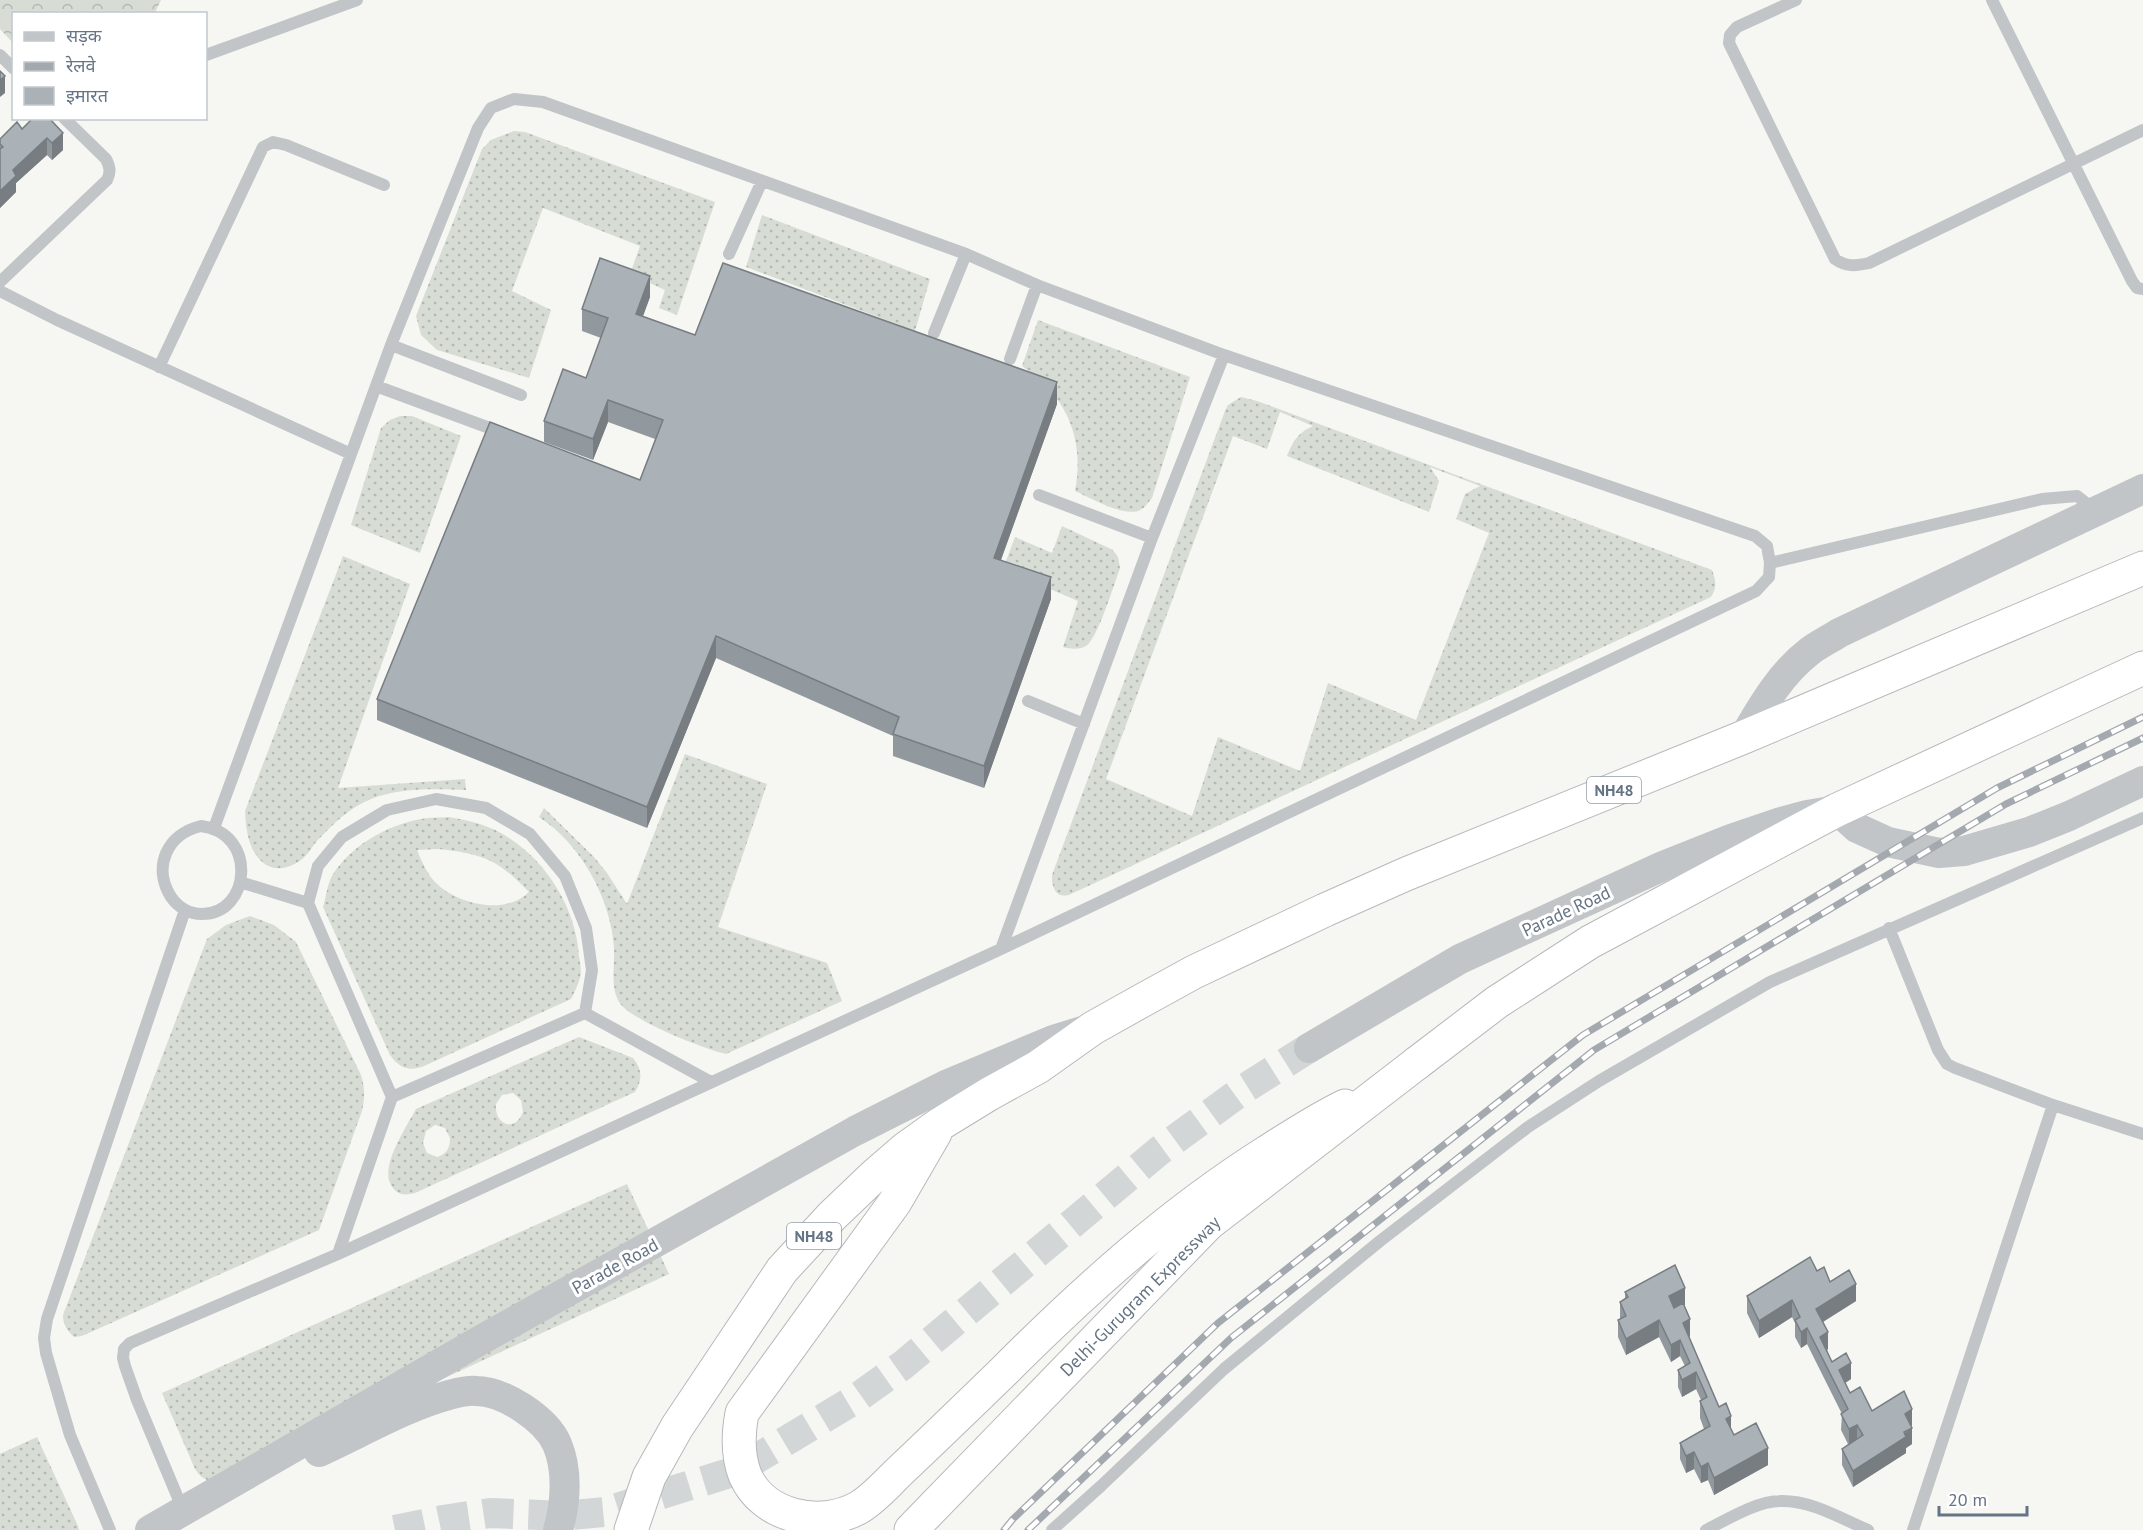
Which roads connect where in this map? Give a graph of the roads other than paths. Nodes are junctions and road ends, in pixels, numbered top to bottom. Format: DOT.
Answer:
graph roads {
  1 [pos="357,0"];
  2 [pos="1796,0"];
  3 [pos="1992,0"];
  4 [pos="207,55"];
  5 [pos="12,56"];
  6 [pos="12,67"];
  7 [pos="66,120"];
  8 [pos="2143,130"];
  9 [pos="2074,163"];
  10 [pos="762,181"];
  11 [pos="384,185"];
  12 [pos="729,254"];
  13 [pos="966,254"];
  14 [pos="0,282"];
  15 [pos="1037,285"];
  16 [pos="2143,289"];
  17 [pos="0,291"];
  18 [pos="934,333"];
  19 [pos="391,345"];
  20 [pos="1224,355"];
  21 [pos="1010,359"];
  22 [pos="159,367"];
  23 [pos="376,386"];
  24 [pos="520,395"];
  25 [pos="507,435"];
  26 [pos="351,454"];
  27 [pos="2143,489"];
  28 [pos="1038,495"];
  29 [pos="2096,511"];
  30 [pos="1152,538"];
  31 [pos="1770,563"];
  32 [pos="2143,568"];
  33 [pos="2143,668"];
  34 [pos="1028,701"];
  35 [pos="1084,724"];
  36 [pos="1744,738"];
  37 [pos="2143,781"];
  38 [pos="1837,810"];
  39 [pos="2143,818"];
  40 [pos="214,828"];
  41 [pos="240,882"];
  42 [pos="308,903"];
  43 [pos="185,910"];
  44 [pos="1889,928"];
  45 [pos="1001,949"];
  46 [pos="585,1013"];
  47 [pos="1093,1028"];
  48 [pos="1310,1048"];
  49 [pos="711,1082"];
  50 [pos="1382,1089"];
  51 [pos="392,1097"];
  52 [pos="2053,1105"];
  53 [pos="940,1124"];
  54 [pos="2143,1134"];
  55 [pos="338,1254"];
  56 [pos="215,1491"];
  57 [pos="183,1510"];
  58 [pos="110,1530"];
  59 [pos="150,1530"];
  60 [pos="558,1530"];
  61 [pos="631,1530"];
  62 [pos="911,1530"];
  63 [pos="1052,1530"];
  64 [pos="1706,1530"];
  65 [pos="1868,1530"];
  66 [pos="1913,1530"];
  1 -- 4 [label="lane"];
  2 -- 9 [label="lane"];
  3 -- 9 [label="lane"];
  5 -- 6 [label="lane"];
  7 -- 14 [label="lane"];
  8 -- 9 [label="lane"];
  9 -- 16 [label="lane"];
  10 -- 12 [label="lane"];
  10 -- 13 [label="lane"];
  10 -- 19 [label="lane"];
  11 -- 22 [label="lane"];
  13 -- 15 [label="lane"];
  13 -- 18 [label="lane"];
  15 -- 20 [label="lane"];
  15 -- 21 [label="lane"];
  17 -- 22 [label="lane"];
  19 -- 23 [label="lane"];
  19 -- 24 [label="lane"];
  20 -- 30 [label="lane"];
  20 -- 31 [label="lane"];
  22 -- 26 [label="lane"];
  23 -- 25 [label="lane"];
  23 -- 26 [label="lane"];
  26 -- 40 [label="lane"];
  27 -- 29 [label="street"];
  28 -- 30 [label="lane"];
  29 -- 31 [label="lane"];
  29 -- 36 [label="street"];
  30 -- 35 [label="lane"];
  31 -- 45 [label="lane"];
  32 -- 36 [label="highway, NH48"];
  33 -- 38 [label="highway, Delhi-Gurugram Expressway"];
  34 -- 35 [label="lane"];
  35 -- 45 [label="lane"];
  36 -- 47 [label="highway, NH48"];
  37 -- 38 [label="street"];
  38 -- 48 [label="street, Parade Road"];
  38 -- 50 [label="highway, Delhi-Gurugram Expressway"];
  39 -- 44 [label="lane"];
  40 -- 41 [label="lane"];
  40 -- 43 [label="lane"];
  41 -- 42 [label="lane"];
  41 -- 43 [label="lane"];
  42 -- 46 [label="lane"];
  42 -- 51 [label="lane"];
  43 -- 58 [label="lane"];
  44 -- 52 [label="lane"];
  44 -- 63 [label="lane"];
  45 -- 49 [label="lane"];
  46 -- 49 [label="lane"];
  46 -- 51 [label="lane"];
  47 -- 53 [label="highway, NH48"];
  47 -- 56 [label="street, Parade Road"];
  49 -- 55 [label="lane"];
  50 -- 53 [label="highway"];
  50 -- 62 [label="highway, Delhi-Gurugram Expressway"];
  51 -- 55 [label="lane"];
  52 -- 54 [label="lane"];
  52 -- 66 [label="lane"];
  53 -- 61 [label="highway, NH48"];
  55 -- 57 [label="lane"];
  56 -- 57 [label="street, Parade Road"];
  56 -- 60 [label="street"];
  57 -- 59 [label="street, Parade Road"];
  64 -- 65 [label="lane"];
}
